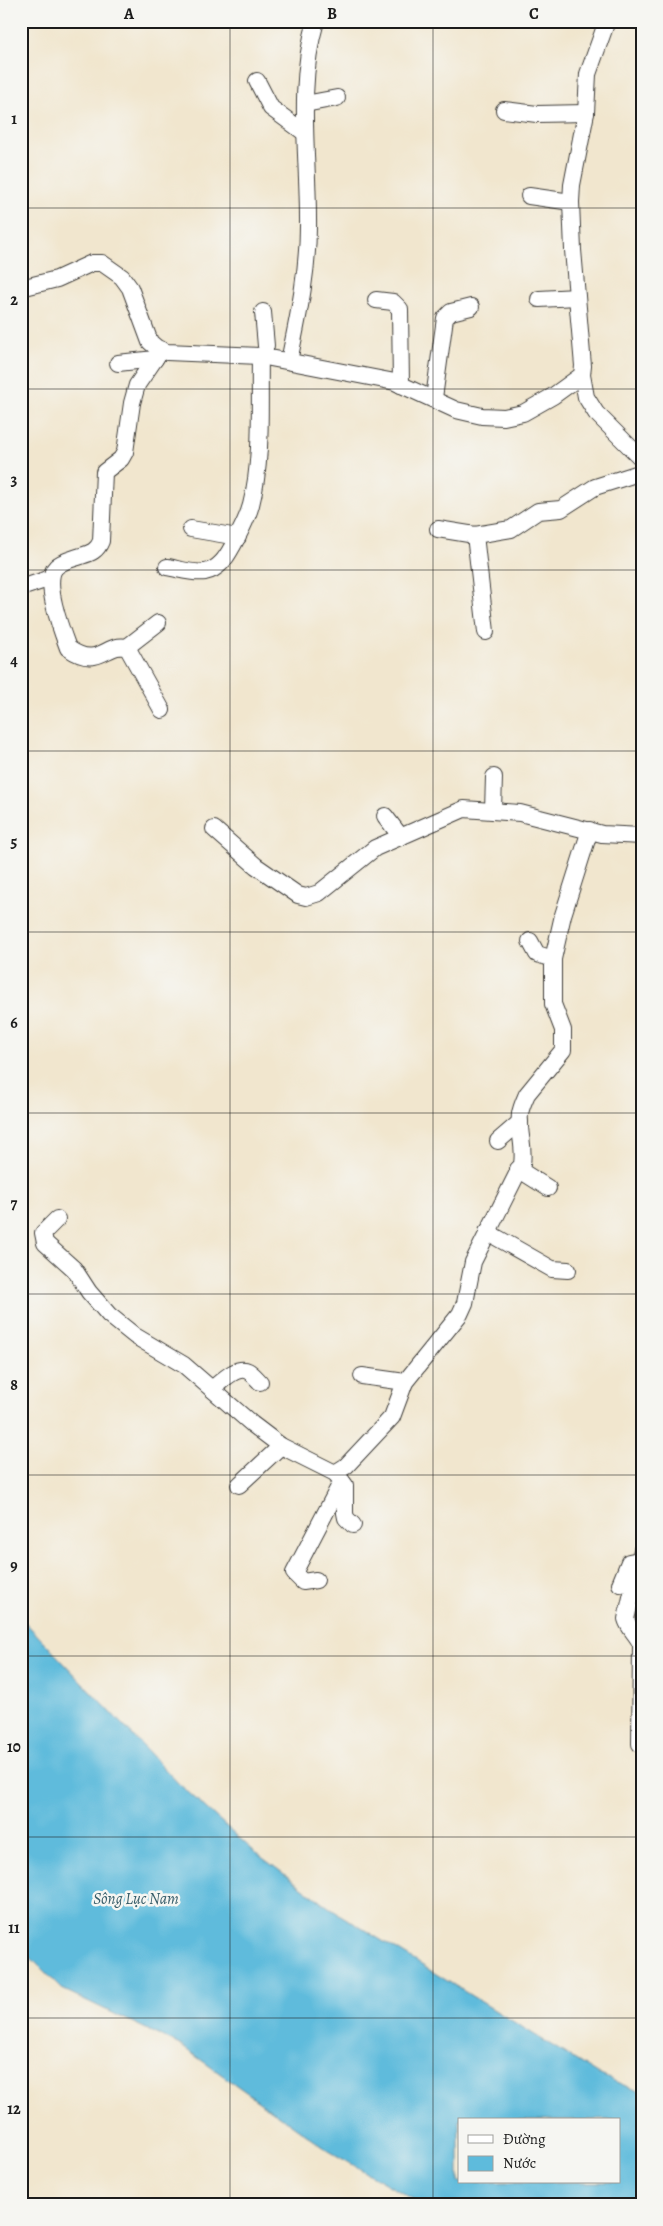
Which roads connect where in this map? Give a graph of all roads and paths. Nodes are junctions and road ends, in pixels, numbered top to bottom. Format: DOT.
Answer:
graph roads {
  1 [pos="316,21"];
  2 [pos="607,21"];
  3 [pos="257,81"];
  4 [pos="337,98"];
  5 [pos="305,104"];
  6 [pos="504,110"];
  7 [pos="586,113"];
  8 [pos="306,133"];
  9 [pos="529,196"];
  10 [pos="571,202"];
  11 [pos="21,288"];
  12 [pos="576,296"];
  13 [pos="539,299"];
  14 [pos="376,300"];
  15 [pos="471,307"];
  16 [pos="263,312"];
  17 [pos="265,353"];
  18 [pos="158,354"];
  19 [pos="289,361"];
  20 [pos="118,363"];
  21 [pos="582,375"];
  22 [pos="401,384"];
  23 [pos="434,398"];
  24 [pos="642,459"];
  25 [pos="642,472"];
  26 [pos="191,529"];
  27 [pos="438,529"];
  28 [pos="474,535"];
  29 [pos="238,537"];
  30 [pos="168,567"];
  31 [pos="51,578"];
  32 [pos="21,588"];
  33 [pos="158,623"];
  34 [pos="486,632"];
  35 [pos="127,647"];
  36 [pos="162,710"];
  37 [pos="494,777"];
  38 [pos="493,810"];
  39 [pos="385,816"];
  40 [pos="214,829"];
  41 [pos="590,830"];
  42 [pos="642,836"];
  43 [pos="401,837"];
  44 [pos="530,942"];
  45 [pos="553,959"];
  46 [pos="520,1122"];
  47 [pos="498,1141"];
  48 [pos="518,1169"];
  49 [pos="548,1188"];
  50 [pos="57,1219"];
  51 [pos="487,1232"];
  52 [pos="568,1270"];
  53 [pos="362,1376"];
  54 [pos="260,1382"];
  55 [pos="406,1382"];
  56 [pos="212,1389"];
  57 [pos="281,1446"];
  58 [pos="338,1477"];
  59 [pos="240,1485"];
  60 [pos="353,1525"];
  61 [pos="640,1561"];
  62 [pos="316,1580"];
  63 [pos="620,1584"];
  64 [pos="640,1744"];
  1 -- 5 [label="street"];
  2 -- 7 [label="street"];
  3 -- 8 [label="street"];
  4 -- 5 [label="street"];
  5 -- 8 [label="street"];
  6 -- 7 [label="street"];
  7 -- 10 [label="street"];
  8 -- 19 [label="street"];
  9 -- 10 [label="street"];
  10 -- 12 [label="street"];
  11 -- 18 [label="street"];
  12 -- 13 [label="street"];
  12 -- 21 [label="street"];
  14 -- 22 [label="street"];
  15 -- 23 [label="street"];
  16 -- 17 [label="street"];
  17 -- 18 [label="street"];
  17 -- 19 [label="street"];
  17 -- 29 [label="street"];
  18 -- 20 [label="street"];
  18 -- 31 [label="street"];
  19 -- 22 [label="street"];
  21 -- 23 [label="street"];
  21 -- 24 [label="street"];
  22 -- 23 [label="street"];
  25 -- 28 [label="street"];
  26 -- 29 [label="street"];
  27 -- 28 [label="street"];
  28 -- 34 [label="street"];
  29 -- 30 [label="street"];
  31 -- 32 [label="street"];
  31 -- 35 [label="street"];
  33 -- 35 [label="street"];
  35 -- 36 [label="street"];
  37 -- 38 [label="street"];
  38 -- 41 [label="street"];
  38 -- 43 [label="street"];
  39 -- 43 [label="street"];
  40 -- 43 [label="street"];
  41 -- 42 [label="street"];
  41 -- 45 [label="street"];
  44 -- 45 [label="street"];
  45 -- 46 [label="street"];
  46 -- 47 [label="street"];
  46 -- 48 [label="street"];
  48 -- 49 [label="street"];
  48 -- 51 [label="street"];
  50 -- 56 [label="street"];
  51 -- 52 [label="street"];
  51 -- 55 [label="street"];
  53 -- 55 [label="street"];
  54 -- 56 [label="street"];
  55 -- 58 [label="street"];
  56 -- 57 [label="street"];
  57 -- 58 [label="street"];
  57 -- 59 [label="street"];
  58 -- 60 [label="street"];
  58 -- 62 [label="street"];
  61 -- 63 [label="street"];
  61 -- 64 [label="street"];
}
